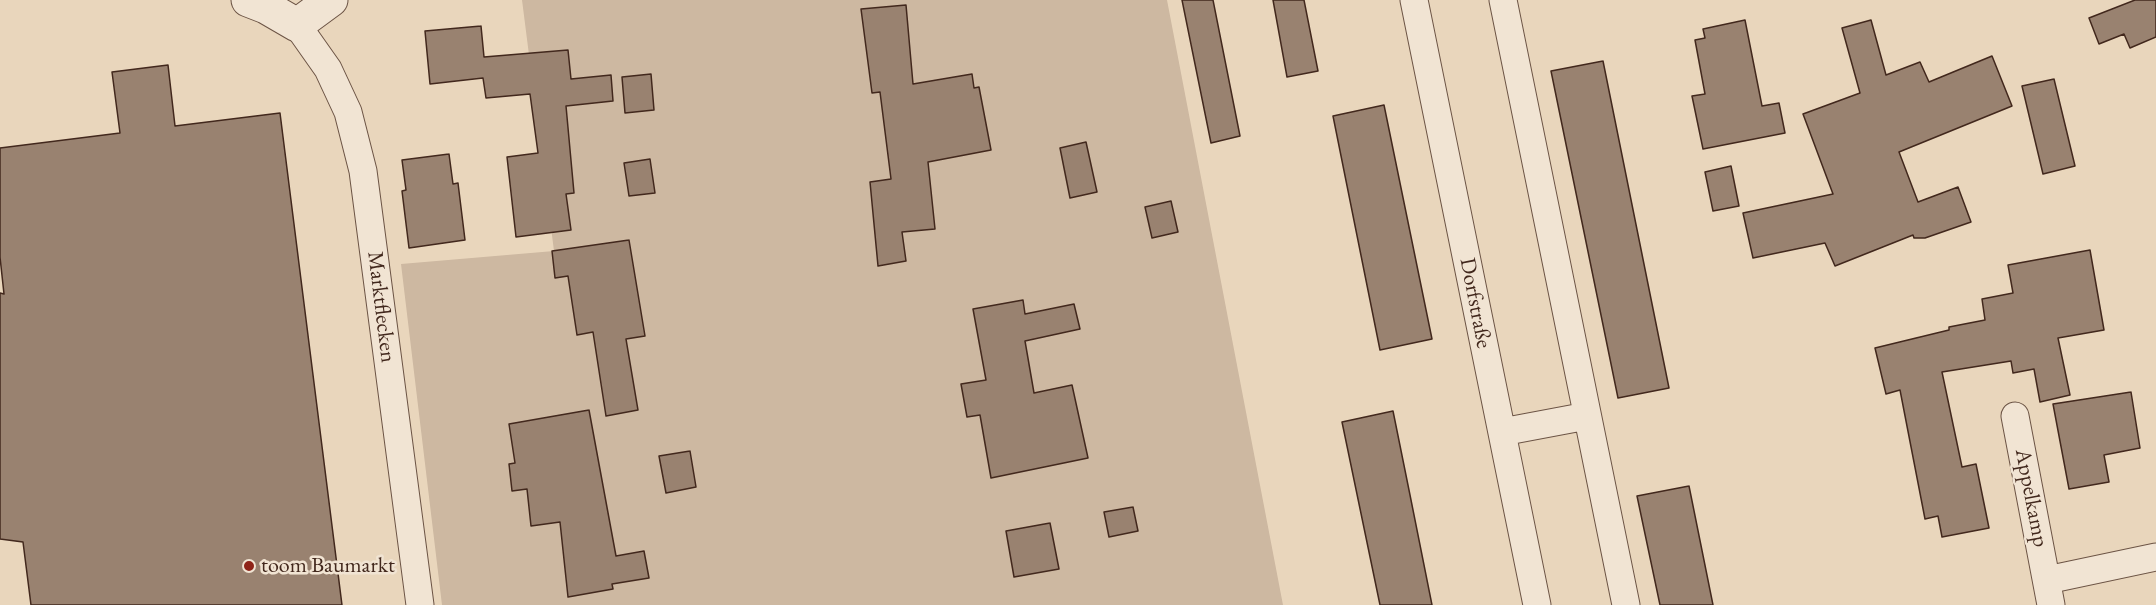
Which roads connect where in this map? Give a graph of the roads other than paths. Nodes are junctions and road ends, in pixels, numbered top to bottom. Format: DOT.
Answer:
graph roads {
  1 [pos="248,0"];
  2 [pos="331,0"];
  3 [pos="1414,0"];
  4 [pos="1503,0"];
  5 [pos="297,24"];
  6 [pos="1587,416"];
  7 [pos="2015,416"];
  8 [pos="1502,432"];
  9 [pos="2156,558"];
  10 [pos="2049,593"];
  11 [pos="420,605"];
  12 [pos="1537,605"];
  13 [pos="1626,605"];
  1 -- 5 [label="street"];
  2 -- 5 [label="street"];
  3 -- 8 [label="street, Dorfstraße"];
  4 -- 6 [label="street"];
  5 -- 11 [label="street, Marktflecken"];
  6 -- 8 [label="street"];
  6 -- 13 [label="street"];
  7 -- 10 [label="street, Appelkamp"];
  8 -- 12 [label="street, Dorfstraße"];
  9 -- 10 [label="street, Appelkamp"];
}
